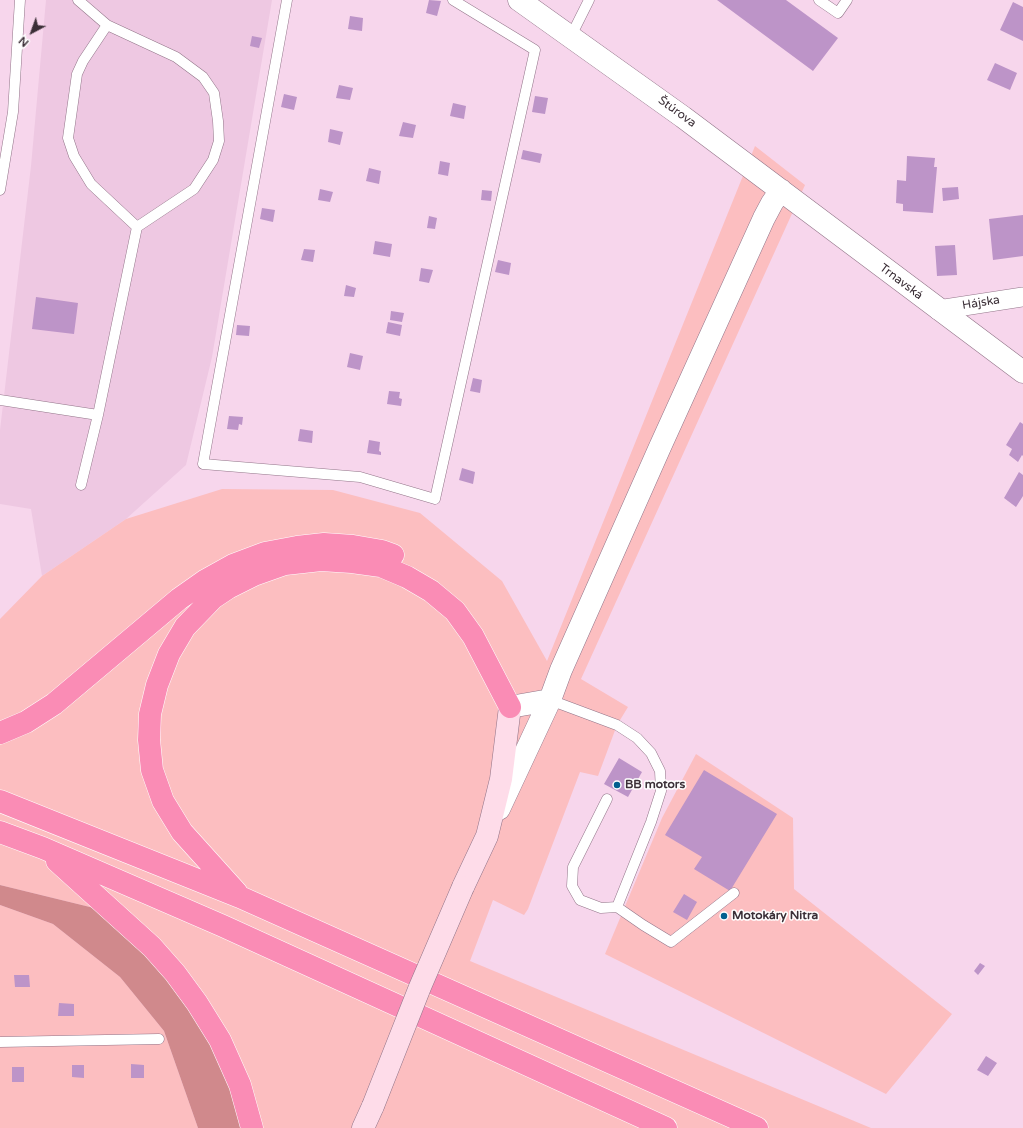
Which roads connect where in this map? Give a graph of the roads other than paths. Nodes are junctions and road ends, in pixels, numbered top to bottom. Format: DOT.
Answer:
graph roads {
  1 [pos="20,0"];
  2 [pos="78,0"];
  3 [pos="288,0"];
  4 [pos="453,0"];
  5 [pos="519,0"];
  6 [pos="589,0"];
  7 [pos="819,0"];
  8 [pos="847,0"];
  9 [pos="107,25"];
  10 [pos="571,36"];
  11 [pos="0,184"];
  12 [pos="781,190"];
  13 [pos="137,227"];
  14 [pos="1023,297"];
  15 [pos="938,310"];
  16 [pos="1023,372"];
  17 [pos="0,400"];
  18 [pos="98,415"];
  19 [pos="81,485"];
  20 [pos="550,700"];
  21 [pos="510,708"];
  22 [pos="0,733"];
  23 [pos="607,799"];
  24 [pos="0,801"];
  25 [pos="0,832"];
  26 [pos="487,836"];
  27 [pos="43,848"];
  28 [pos="734,893"];
  29 [pos="240,897"];
  30 [pos="617,907"];
  31 [pos="159,1039"];
  32 [pos="0,1042"];
  33 [pos="252,1128"];
  34 [pos="363,1128"];
  35 [pos="666,1128"];
  36 [pos="757,1128"];
  1 -- 11 [label="lane"];
  2 -- 9 [label="lane"];
  3 -- 4 [label="lane"];
  5 -- 10 [label="street, Štúrova"];
  6 -- 10 [label="lane"];
  7 -- 8 [label="lane"];
  9 -- 13 [label="lane"];
  9 -- 13 [label="lane"];
  10 -- 12 [label="street, Štúrova"];
  12 -- 15 [label="street, Trnavská"];
  12 -- 20 [label="street"];
  13 -- 18 [label="lane"];
  14 -- 15 [label="street, Hájska"];
  15 -- 16 [label="street, Trnavská"];
  17 -- 18 [label="lane"];
  18 -- 19 [label="lane"];
  20 -- 21 [label="street"];
  20 -- 26 [label="street"];
  20 -- 30 [label="lane"];
  21 -- 22 [label="highway"];
  21 -- 26 [label="main road"];
  21 -- 29 [label="highway"];
  23 -- 30 [label="lane"];
  24 -- 29 [label="highway"];
  25 -- 27 [label="highway"];
  26 -- 34 [label="main road, bridge"];
  27 -- 33 [label="highway"];
  27 -- 35 [label="highway"];
  28 -- 30 [label="lane"];
  29 -- 36 [label="highway"];
  31 -- 32 [label="lane"];
}
